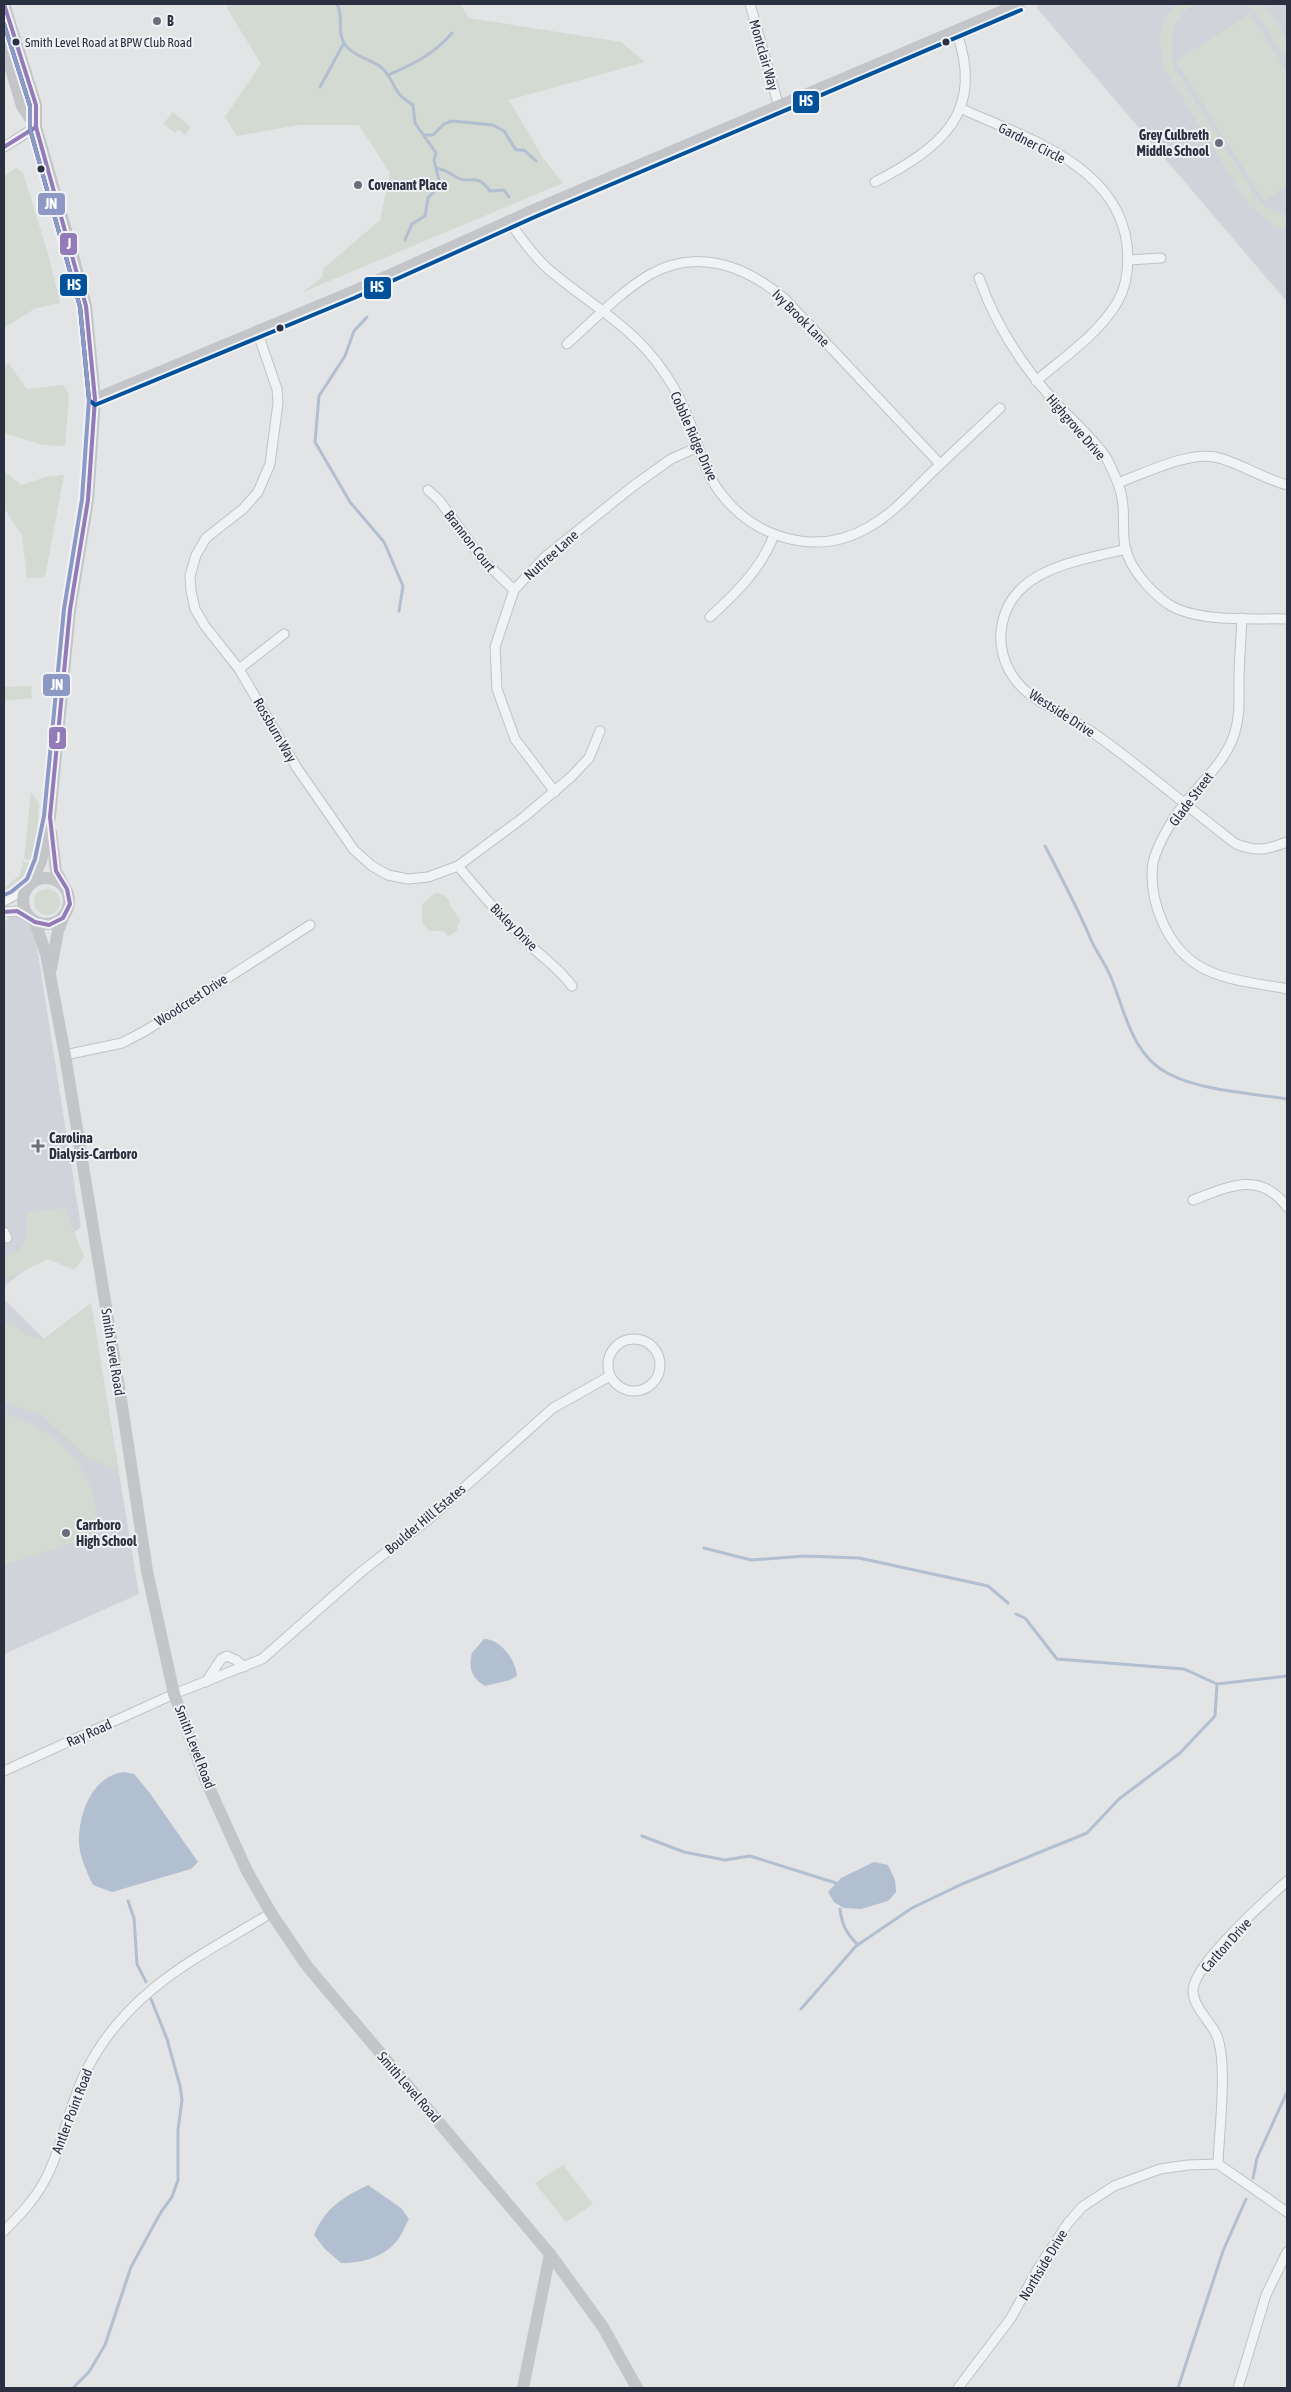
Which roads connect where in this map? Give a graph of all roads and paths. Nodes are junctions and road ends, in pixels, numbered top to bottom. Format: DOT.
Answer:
graph roads {
  1 [pos="4,4"];
  2 [pos="750,4"];
  3 [pos="1019,4"];
  4 [pos="956,32"];
  5 [pos="4,46"];
  6 [pos="779,107"];
  7 [pos="962,109"];
  8 [pos="36,127"];
  9 [pos="4,147"];
  10 [pos="875,182"];
  11 [pos="509,221"];
  12 [pos="1161,258"];
  13 [pos="1128,260"];
  14 [pos="979,278"];
  15 [pos="604,311"];
  16 [pos="257,331"];
  17 [pos="567,344"];
  18 [pos="1036,381"];
  19 [pos="95,399"];
  20 [pos="1000,408"];
  21 [pos="698,447"];
  22 [pos="940,464"];
  23 [pos="1118,482"];
  24 [pos="1287,485"];
  25 [pos="428,490"];
  26 [pos="774,535"];
  27 [pos="1126,548"];
  28 [pos="514,590"];
  29 [pos="710,617"];
  30 [pos="1242,618"];
  31 [pos="1287,619"];
  32 [pos="284,634"];
  33 [pos="239,668"];
  34 [pos="600,731"];
  35 [pos="555,792"];
  36 [pos="1185,804"];
  37 [pos="50,817"];
  38 [pos="1287,842"];
  39 [pos="458,866"];
  40 [pos="62,883"];
  41 [pos="29,886"];
  42 [pos="4,902"];
  43 [pos="4,912"];
  44 [pos="63,918"];
  45 [pos="32,920"];
  46 [pos="310,925"];
  47 [pos="50,978"];
  48 [pos="572,986"];
  49 [pos="1287,988"];
  50 [pos="65,1055"];
  51 [pos="1193,1200"];
  52 [pos="1287,1207"];
  53 [pos="610,1376"];
  54 [pos="244,1667"];
  55 [pos="206,1682"];
  56 [pos="174,1694"];
  57 [pos="4,1772"];
  58 [pos="1287,1881"];
  59 [pos="271,1913"];
  60 [pos="1218,2164"];
  61 [pos="1287,2212"];
  62 [pos="4,2230"];
  63 [pos="1287,2252"];
  64 [pos="550,2254"];
  65 [pos="523,2388"];
  66 [pos="637,2388"];
  67 [pos="958,2388"];
  68 [pos="1238,2388"];
  1 -- 8 [label="main road"];
  2 -- 6 [label="street, Montclair Way"];
  3 -- 4 [label="main road"];
  4 -- 6 [label="main road"];
  4 -- 7 [label="street"];
  5 -- 8 [label="main road"];
  6 -- 11 [label="main road"];
  7 -- 10 [label="street"];
  7 -- 13 [label="street, Gardner Circle"];
  8 -- 9 [label="street"];
  8 -- 19 [label="main road"];
  11 -- 15 [label="street, Cobble Ridge Drive"];
  11 -- 16 [label="main road"];
  12 -- 13 [label="street"];
  13 -- 18 [label="street, Gardner Circle"];
  14 -- 18 [label="street, Highgrove Drive"];
  15 -- 17 [label="street, Ivy Brook Lane"];
  15 -- 21 [label="street, Cobble Ridge Drive"];
  15 -- 22 [label="street, Ivy Brook Lane"];
  16 -- 19 [label="main road"];
  16 -- 33 [label="street, Rossburn Way"];
  18 -- 23 [label="street, Highgrove Drive"];
  19 -- 37 [label="main road"];
  20 -- 22 [label="street, Cobble Ridge Drive"];
  21 -- 26 [label="street, Cobble Ridge Drive"];
  21 -- 28 [label="street, Nuttree Lane"];
  22 -- 26 [label="street, Cobble Ridge Drive"];
  23 -- 24 [label="street"];
  23 -- 27 [label="street, Highgrove Drive"];
  25 -- 28 [label="street, Brannon Court"];
  26 -- 29 [label="street"];
  27 -- 30 [label="street, Highgrove Drive"];
  27 -- 36 [label="street, Westside Drive"];
  28 -- 35 [label="street, Nuttree Lane"];
  30 -- 31 [label="street, Highgrove Drive"];
  30 -- 36 [label="street, Glade Street"];
  32 -- 33 [label="street"];
  33 -- 39 [label="street, Rossburn Way"];
  34 -- 35 [label="street, Rossburn Way"];
  35 -- 39 [label="street, Rossburn Way"];
  36 -- 38 [label="street, Westside Drive"];
  36 -- 49 [label="street, Glade Street"];
  37 -- 40 [label="main road"];
  37 -- 41 [label="main road"];
  39 -- 48 [label="street, Bixley Drive"];
  40 -- 41 [label="main road"];
  40 -- 44 [label="main road"];
  41 -- 42 [label="street"];
  41 -- 45 [label="main road"];
  43 -- 45 [label="street"];
  44 -- 45 [label="main road"];
  44 -- 47 [label="main road, Smith Level Road"];
  45 -- 47 [label="main road, Smith Level Road"];
  46 -- 50 [label="street, Woodcrest Drive"];
  47 -- 50 [label="main road, Smith Level Road"];
  50 -- 56 [label="main road, Smith Level Road"];
  51 -- 52 [label="street"];
  53 -- 53 [label="street"];
  53 -- 54 [label="street, Boulder Hill Estates"];
  54 -- 55 [label="street, Boulder Hill Estates"];
  54 -- 55 [label="street"];
  55 -- 56 [label="street, Boulder Hill Estates"];
  56 -- 57 [label="street, Ray Road"];
  56 -- 59 [label="main road, Smith Level Road"];
  58 -- 60 [label="street, Carlton Drive"];
  59 -- 62 [label="street, Antler Point Road"];
  59 -- 64 [label="main road, Smith Level Road"];
  60 -- 61 [label="street"];
  60 -- 67 [label="street, Northside Drive"];
  63 -- 68 [label="street"];
  64 -- 65 [label="main road"];
  64 -- 66 [label="main road, Smith Level Road"];
}
